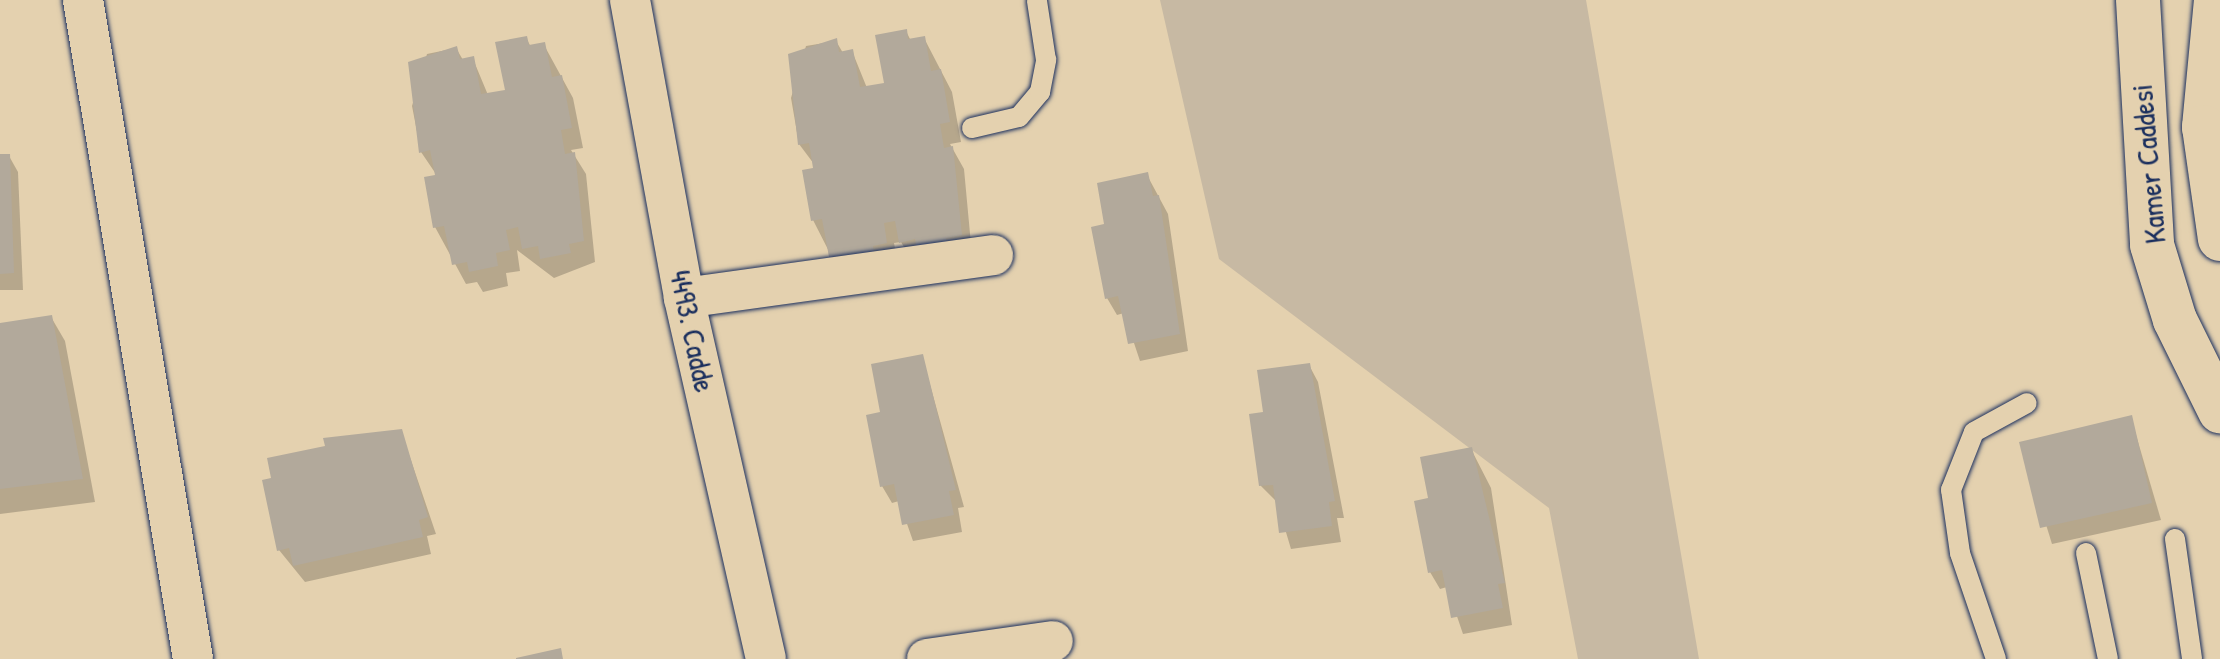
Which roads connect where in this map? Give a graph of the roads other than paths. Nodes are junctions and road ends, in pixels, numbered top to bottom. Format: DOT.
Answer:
graph roads {
  1 [pos="83,0"];
  2 [pos="630,0"];
  3 [pos="2138,0"];
  4 [pos="2216,0"];
  5 [pos="1037,1"];
  6 [pos="972,128"];
  7 [pos="2220,239"];
  8 [pos="993,255"];
  9 [pos="684,298"];
  10 [pos="2027,403"];
  11 [pos="2220,411"];
  12 [pos="2175,539"];
  13 [pos="2086,553"];
  14 [pos="1053,641"];
  15 [pos="193,659"];
  16 [pos="766,659"];
  17 [pos="927,659"];
  18 [pos="1996,659"];
  19 [pos="2108,659"];
  20 [pos="2192,659"];
  1 -- 15 [label="street"];
  2 -- 9 [label="street, 4493. Cadde"];
  3 -- 11 [label="street, Kamer Caddesi"];
  4 -- 7 [label="street, Kamer Caddesi"];
  5 -- 6 [label="lane"];
  8 -- 9 [label="street"];
  9 -- 16 [label="street, 4493. Cadde"];
  10 -- 18 [label="lane"];
  12 -- 20 [label="lane"];
  13 -- 19 [label="lane"];
  14 -- 17 [label="street"];
}
